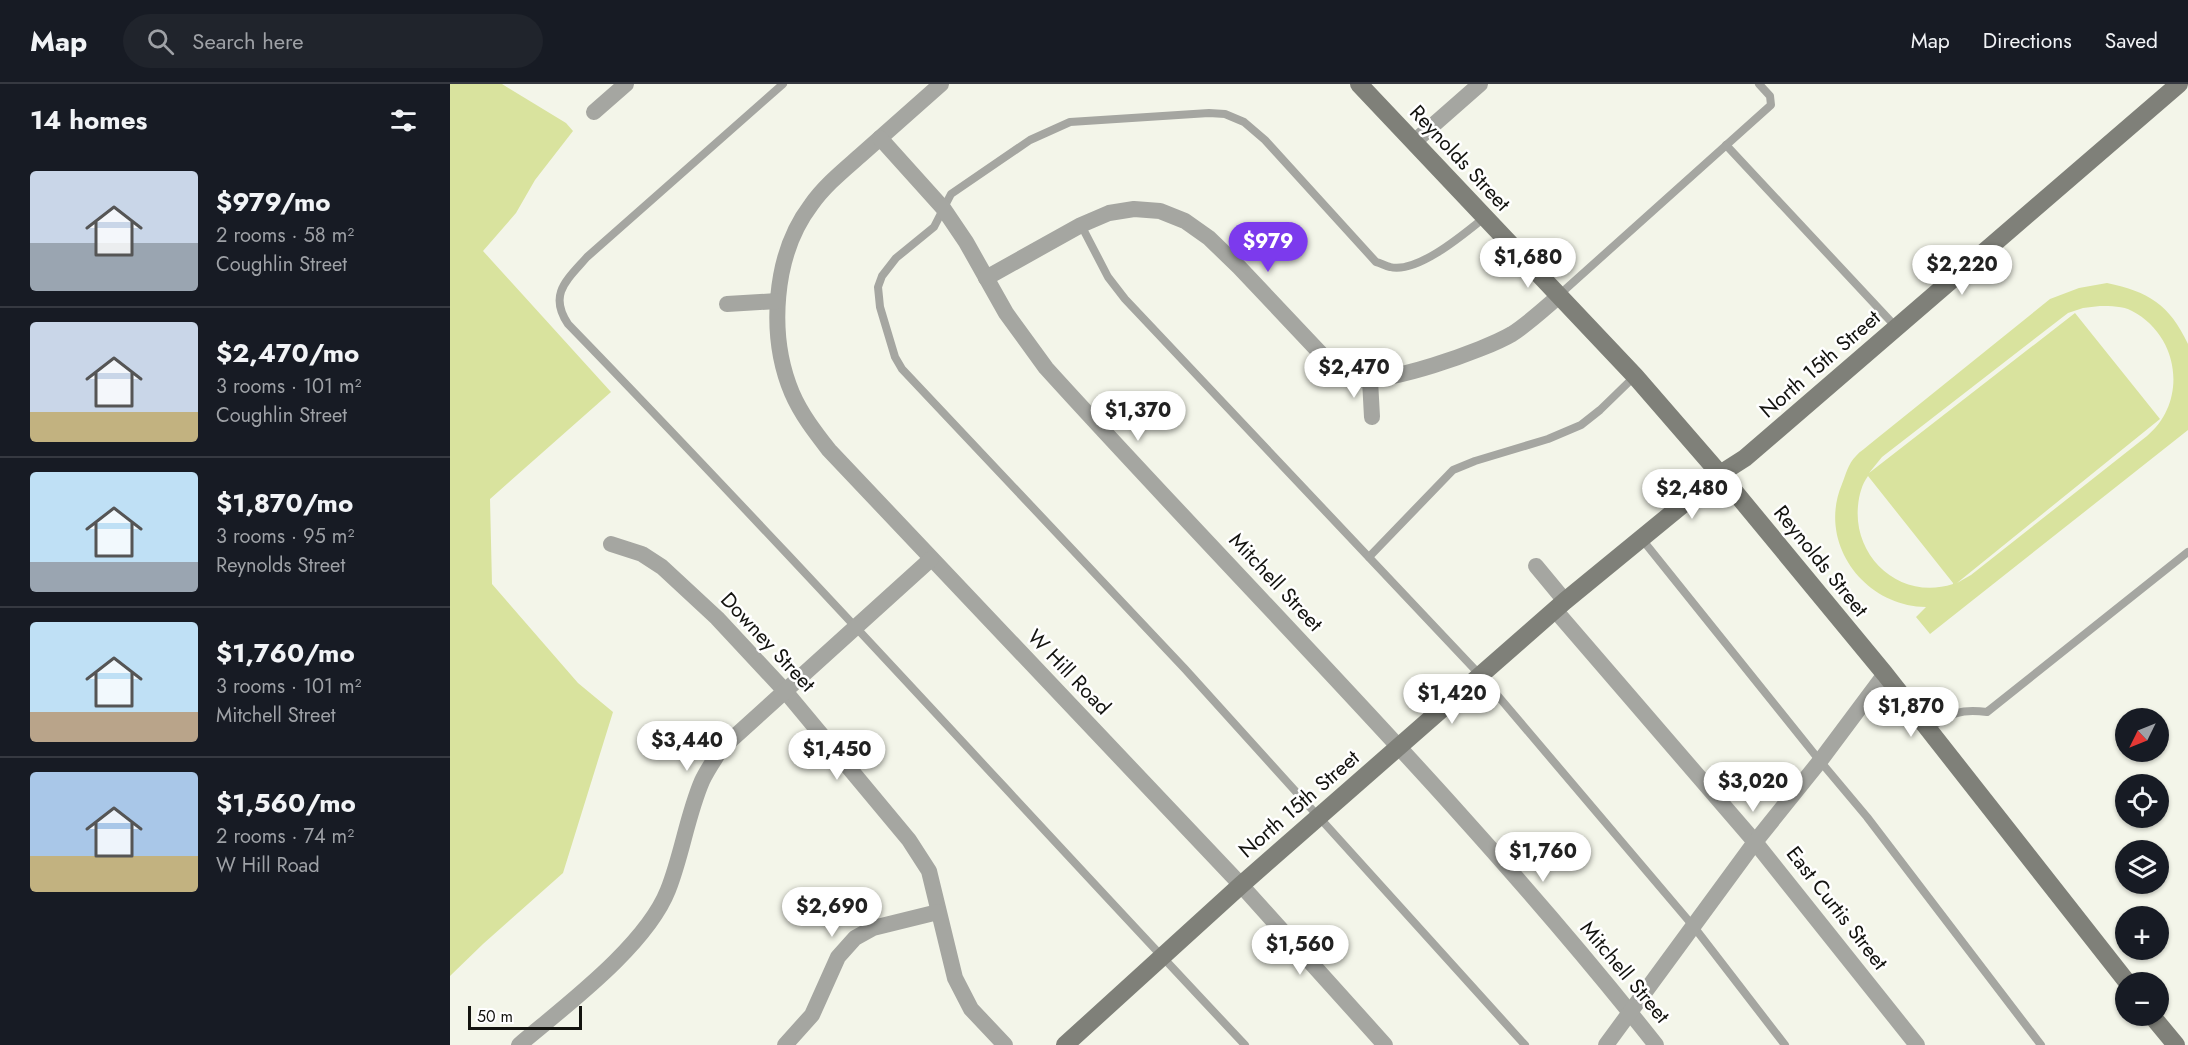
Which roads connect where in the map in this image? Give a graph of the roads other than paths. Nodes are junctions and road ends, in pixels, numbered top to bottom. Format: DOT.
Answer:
graph roads {
  1 [pos="626,84"];
  2 [pos="783,84"];
  3 [pos="941,84"];
  4 [pos="1359,84"];
  5 [pos="1480,84"];
  6 [pos="1759,84"];
  7 [pos="2170,87"];
  8 [pos="594,112"];
  9 [pos="880,138"];
  10 [pos="1414,142"];
  11 [pos="1726,145"];
  12 [pos="943,208"];
  13 [pos="1485,217"];
  14 [pos="1081,225"];
  15 [pos="986,278"];
  16 [pos="1559,296"];
  17 [pos="777,301"];
  18 [pos="727,304"];
  19 [pos="1897,328"];
  20 [pos="1635,376"];
  21 [pos="1370,380"];
  22 [pos="1372,417"];
  23 [pos="1720,474"];
  24 [pos="1641,538"];
  25 [pos="611,544"];
  26 [pos="2188,552"];
  27 [pos="1368,557"];
  28 [pos="931,559"];
  29 [pos="1536,566"];
  30 [pos="1560,605"];
  31 [pos="856,627"];
  32 [pos="1885,674"];
  33 [pos="1481,676"];
  34 [pos="785,691"];
  35 [pos="1928,729"];
  36 [pos="1400,747"];
  37 [pos="1820,761"];
  38 [pos="1320,816"];
  39 [pos="1755,842"];
  40 [pos="1240,885"];
  41 [pos="938,912"];
  42 [pos="1694,927"];
  43 [pos="1162,957"];
  44 [pos="2119,972"];
  45 [pos="1631,1012"];
  46 [pos="2160,1026"];
  47 [pos="1240,1043"];
  48 [pos="519,1045"];
  49 [pos="785,1045"];
  50 [pos="1005,1045"];
  51 [pos="1065,1045"];
  52 [pos="1385,1045"];
  53 [pos="1525,1045"];
  54 [pos="1606,1045"];
  55 [pos="1656,1045"];
  56 [pos="1785,1045"];
  57 [pos="1917,1045"];
  58 [pos="2041,1045"];
  59 [pos="2175,1045"];
  1 -- 8 [label="street"];
  2 -- 31 [label="lane"];
  3 -- 9 [label="street, W Hill Road"];
  4 -- 10 [label="main road, Reynolds Street"];
  5 -- 10 [label="street"];
  6 -- 11 [label="lane"];
  7 -- 19 [label="main road, North 15th Street"];
  9 -- 12 [label="street, Mitchell Street"];
  9 -- 17 [label="street, W Hill Road"];
  10 -- 13 [label="main road, Reynolds Street"];
  11 -- 16 [label="lane"];
  11 -- 19 [label="lane"];
  12 -- 13 [label="lane"];
  12 -- 15 [label="street, Mitchell Street"];
  12 -- 38 [label="lane"];
  13 -- 16 [label="main road, Reynolds Street"];
  14 -- 15 [label="street"];
  14 -- 21 [label="street"];
  14 -- 27 [label="lane"];
  15 -- 36 [label="street, Mitchell Street"];
  16 -- 20 [label="main road, Reynolds Street"];
  16 -- 21 [label="street"];
  17 -- 18 [label="street"];
  17 -- 28 [label="street, W Hill Road"];
  19 -- 23 [label="main road, North 15th Street"];
  20 -- 23 [label="main road, Reynolds Street"];
  20 -- 27 [label="lane"];
  21 -- 22 [label="street"];
  23 -- 24 [label="main road, North 15th Street"];
  23 -- 32 [label="main road, Reynolds Street"];
  24 -- 30 [label="main road, North 15th Street"];
  24 -- 37 [label="lane"];
  25 -- 34 [label="street, Downey Street"];
  26 -- 35 [label="lane"];
  27 -- 33 [label="lane"];
  28 -- 31 [label="street"];
  28 -- 40 [label="street, W Hill Road"];
  29 -- 30 [label="street"];
  30 -- 33 [label="main road, North 15th Street"];
  30 -- 39 [label="street, East Curtis Street"];
  31 -- 34 [label="street"];
  31 -- 43 [label="lane"];
  32 -- 35 [label="main road, Reynolds Street"];
  32 -- 37 [label="street"];
  33 -- 36 [label="main road, North 15th Street"];
  33 -- 42 [label="lane"];
  34 -- 41 [label="street, Downey Street"];
  34 -- 48 [label="street"];
  35 -- 44 [label="main road, Reynolds Street"];
  36 -- 38 [label="main road, North 15th Street"];
  36 -- 45 [label="street, Mitchell Street"];
  37 -- 39 [label="street"];
  37 -- 58 [label="lane"];
  38 -- 40 [label="main road, North 15th Street"];
  38 -- 53 [label="lane"];
  39 -- 42 [label="street"];
  39 -- 57 [label="street, East Curtis Street"];
  40 -- 43 [label="main road, North 15th Street"];
  40 -- 52 [label="street, W Hill Road"];
  41 -- 49 [label="street"];
  41 -- 50 [label="street, Downey Street"];
  42 -- 45 [label="street"];
  42 -- 56 [label="lane"];
  43 -- 47 [label="lane"];
  43 -- 51 [label="main road, North 15th Street"];
  45 -- 54 [label="street"];
  45 -- 55 [label="street, Mitchell Street"];
  46 -- 59 [label="main road"];
}
